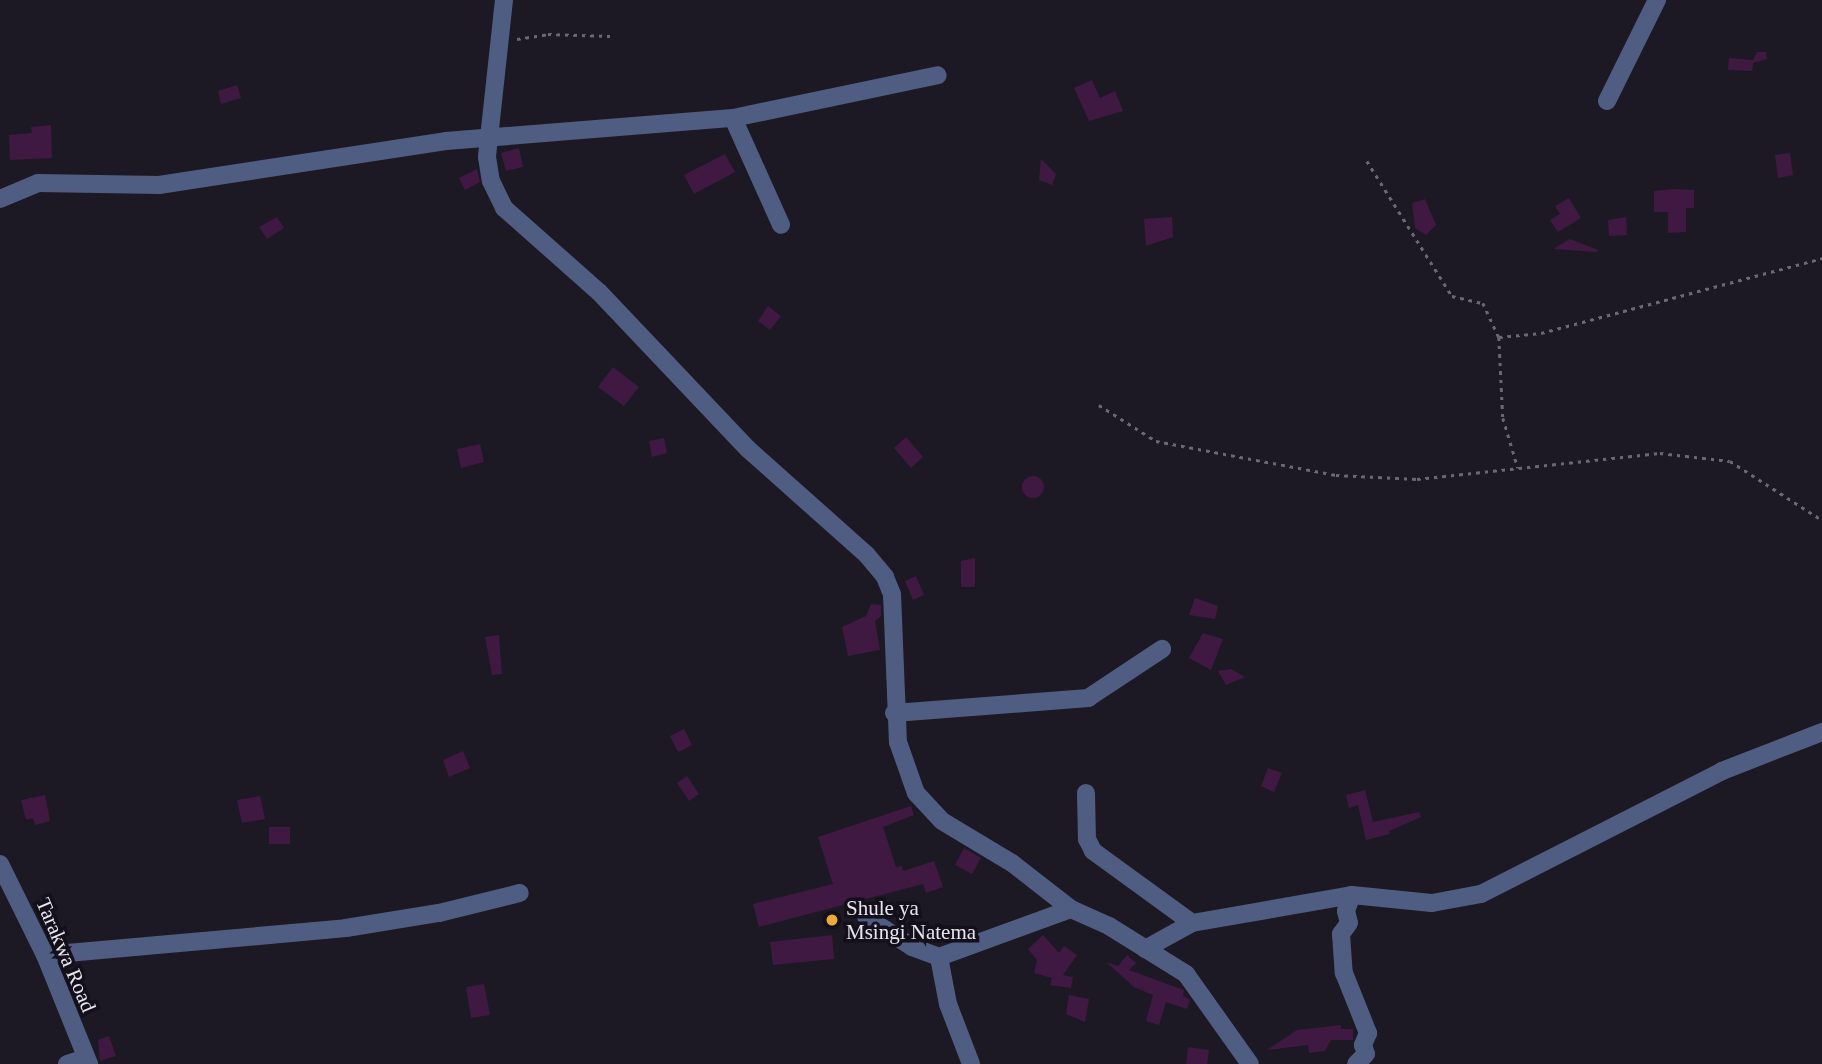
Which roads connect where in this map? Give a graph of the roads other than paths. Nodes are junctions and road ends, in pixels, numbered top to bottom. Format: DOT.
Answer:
graph roads {
  1 [pos="504,0"];
  2 [pos="1657,0"];
  3 [pos="938,75"];
  4 [pos="1607,102"];
  5 [pos="733,118"];
  6 [pos="492,138"];
  7 [pos="0,199"];
  8 [pos="781,225"];
  9 [pos="1162,649"];
  10 [pos="894,713"];
  11 [pos="1822,732"];
  12 [pos="1086,793"];
  13 [pos="0,864"];
  14 [pos="520,893"];
  15 [pos="1352,895"];
  16 [pos="1071,909"];
  17 [pos="866,917"];
  18 [pos="1192,923"];
  19 [pos="1145,949"];
  20 [pos="45,955"];
  21 [pos="939,957"];
  22 [pos="88,1061"];
  23 [pos="67,1064"];
  24 [pos="971,1064"];
  25 [pos="1250,1064"];
  26 [pos="1356,1064"];
  1 -- 6 [label="street"];
  2 -- 4 [label="street"];
  3 -- 5 [label="street"];
  5 -- 6 [label="street"];
  5 -- 8 [label="street"];
  6 -- 7 [label="street"];
  6 -- 10 [label="street"];
  9 -- 10 [label="street"];
  10 -- 16 [label="street"];
  11 -- 15 [label="street"];
  12 -- 18 [label="street"];
  13 -- 20 [label="street, Tarakwa Road"];
  14 -- 20 [label="street"];
  15 -- 18 [label="street"];
  15 -- 26 [label="street"];
  16 -- 19 [label="street"];
  16 -- 21 [label="street"];
  17 -- 21 [label="street"];
  18 -- 19 [label="street"];
  19 -- 25 [label="street"];
  20 -- 22 [label="street, Tarakwa Road"];
  21 -- 24 [label="street"];
  22 -- 23 [label="street"];
}
